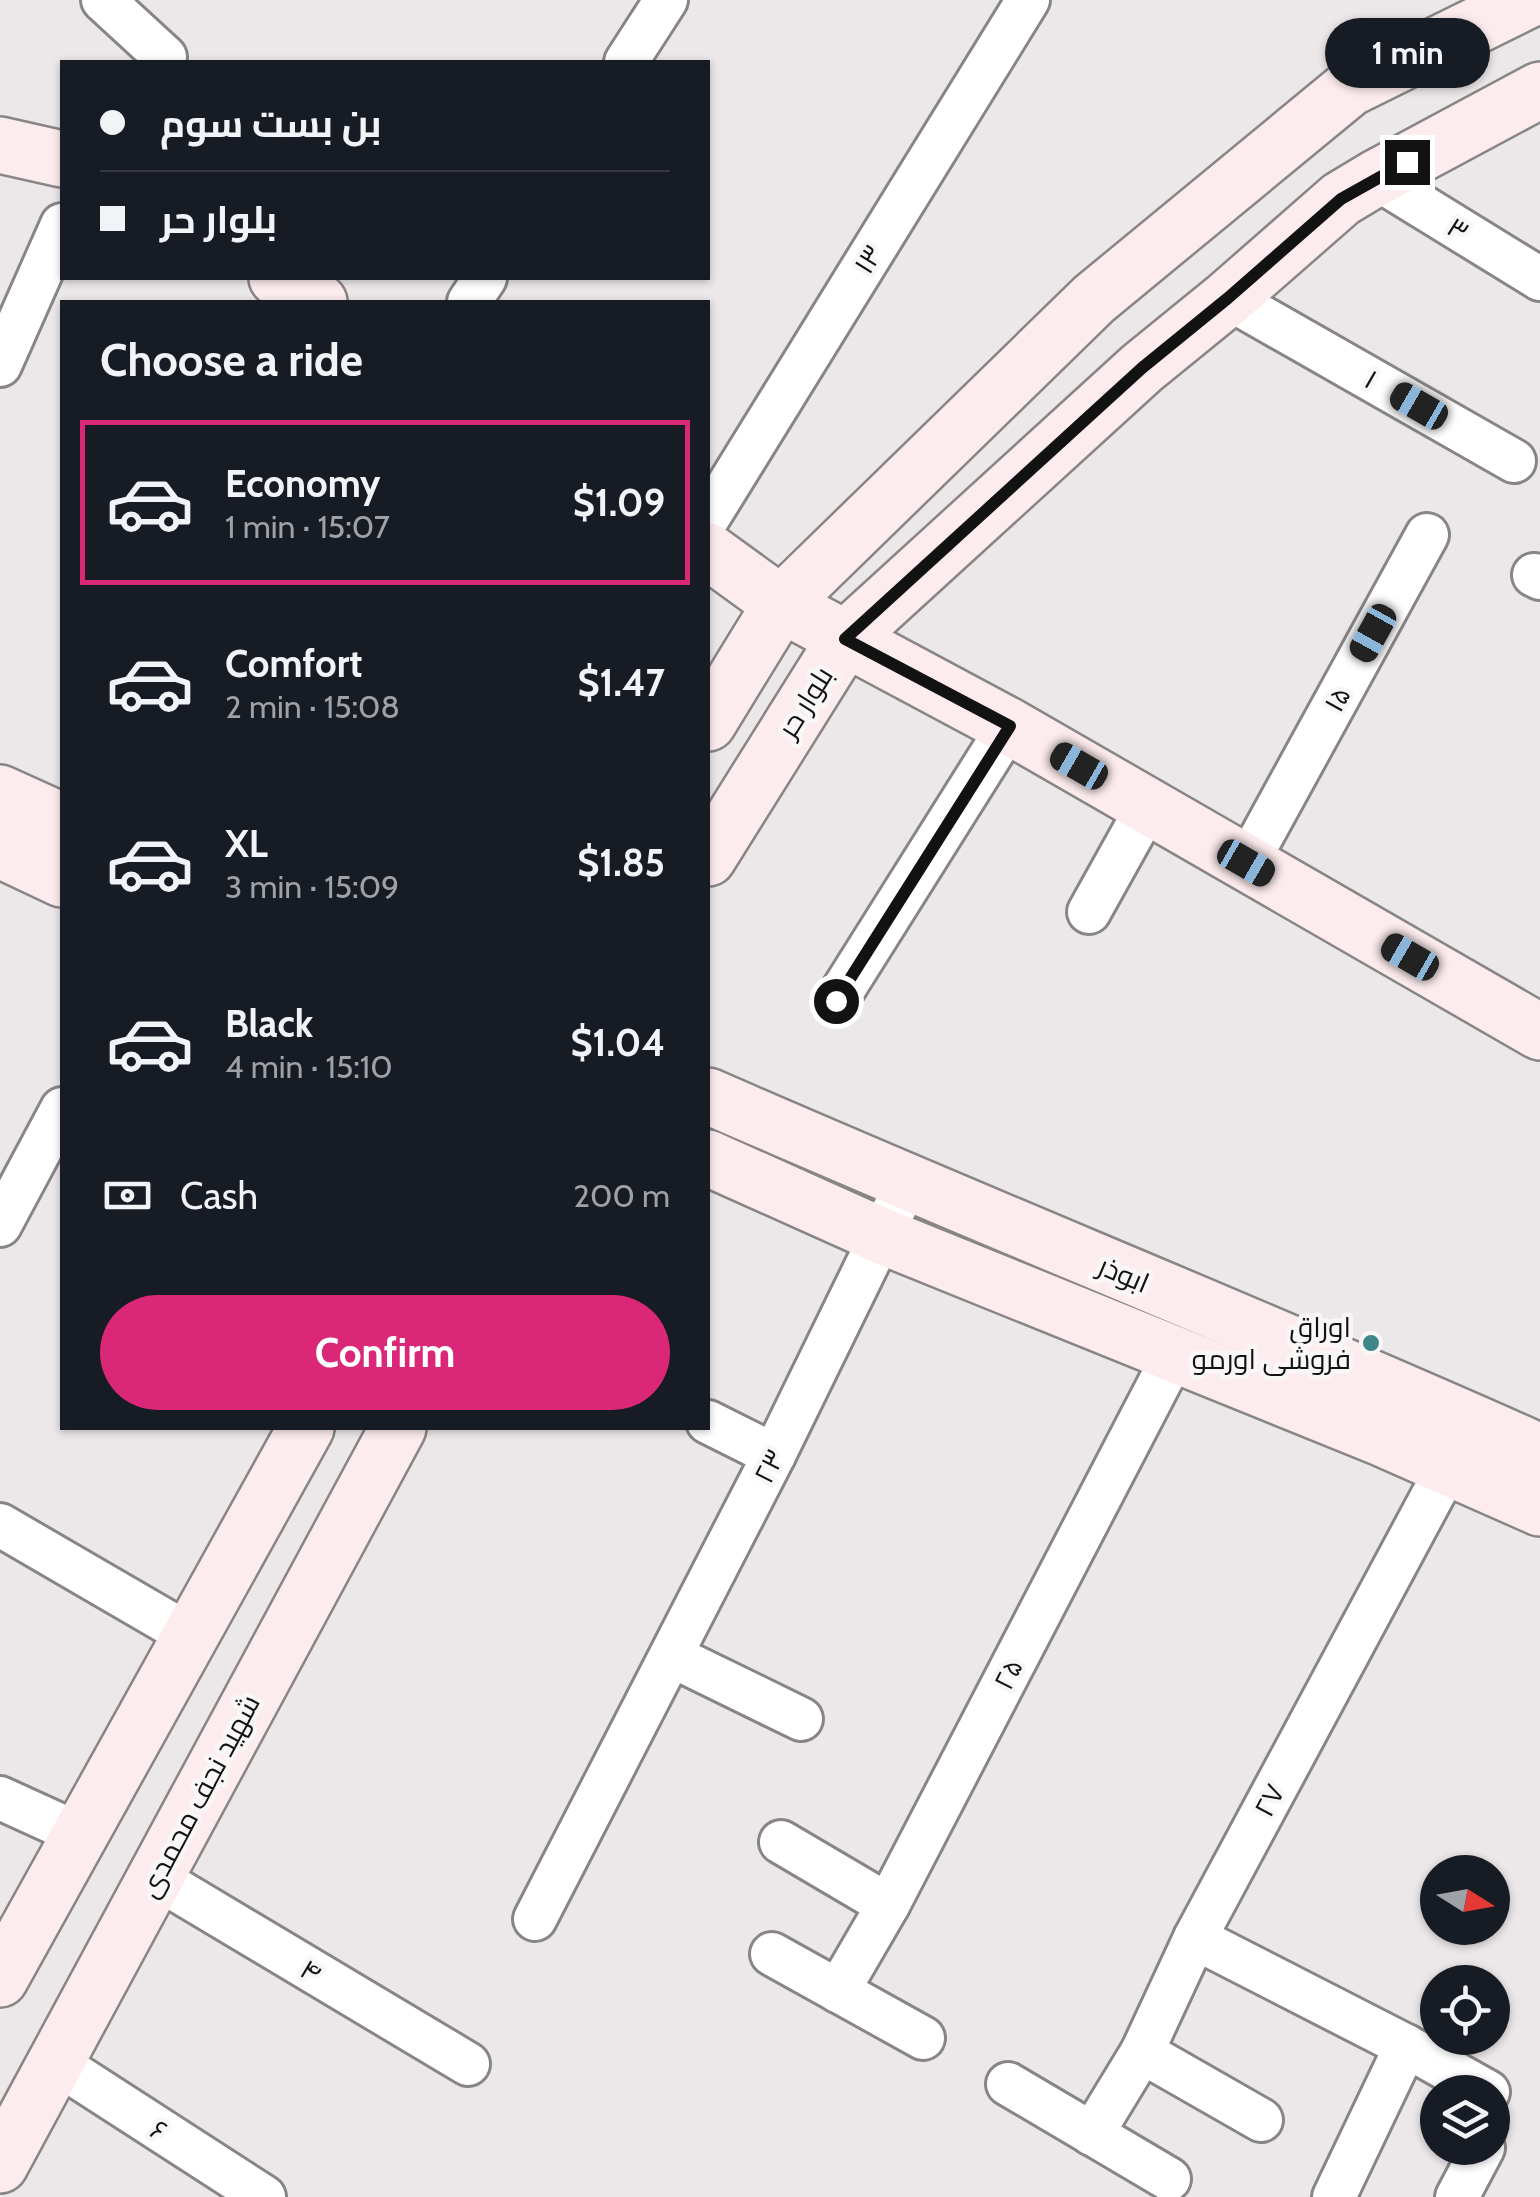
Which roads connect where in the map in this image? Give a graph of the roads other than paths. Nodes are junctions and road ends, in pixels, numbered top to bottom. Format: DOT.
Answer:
graph roads {
  1 [pos="104,0"];
  2 [pos="666,0"];
  3 [pos="1028,0"];
  4 [pos="1528,0"];
  5 [pos="163,60"];
  6 [pos="627,60"];
  7 [pos="1537,95"];
  8 [pos="0,145"];
  9 [pos="60,159"];
  10 [pos="1376,178"];
  11 [pos="60,229"];
  12 [pos="1540,279"];
  13 [pos="281,280"];
  14 [pos="1228,298"];
  15 [pos="316,300"];
  16 [pos="0,365"];
  17 [pos="1514,460"];
  18 [pos="710,515"];
  19 [pos="1427,535"];
  20 [pos="710,552"];
  21 [pos="781,604"];
  22 [pos="845,639"];
  23 [pos="710,719"];
  24 [pos="1010,726"];
  25 [pos="0,793"];
  26 [pos="1148,806"];
  27 [pos="47,853"];
  28 [pos="710,855"];
  29 [pos="1246,863"];
  30 [pos="1089,912"];
  31 [pos="836,1001"];
  32 [pos="1540,1032"];
  33 [pos="710,1097"];
  34 [pos="60,1113"];
  35 [pos="710,1159"];
  36 [pos="907,1183"];
  37 [pos="0,1225"];
  38 [pos="882,1236"];
  39 [pos="1174,1355"];
  40 [pos="1395,1416"];
  41 [pos="710,1423"];
  42 [pos="305,1430"];
  43 [pos="397,1430"];
  44 [pos="1540,1452"];
  45 [pos="774,1456"];
  46 [pos="1448,1467"];
  47 [pos="1540,1508"];
  48 [pos="0,1525"];
  49 [pos="191,1636"];
  50 [pos="672,1656"];
  51 [pos="802,1719"];
  52 [pos="0,1798"];
  53 [pos="79,1834"];
  54 [pos="781,1842"];
  55 [pos="154,1878"];
  56 [pos="888,1906"];
  57 [pos="535,1919"];
  58 [pos="1196,1938"];
  59 [pos="772,1954"];
  60 [pos="0,1979"];
  61 [pos="838,1991"];
  62 [pos="923,2038"];
  63 [pos="1406,2046"];
  64 [pos="1142,2052"];
  65 [pos="55,2062"];
  66 [pos="468,2064"];
  67 [pos="1457,2075"];
  68 [pos="1008,2084"];
  69 [pos="1261,2120"];
  70 [pos="1092,2134"];
  71 [pos="0,2165"];
  72 [pos="1474,2165"];
  73 [pos="1170,2179"];
  74 [pos="264,2197"];
  75 [pos="1334,2197"];
  76 [pos="1457,2197"];
  1 -- 5 [label="street"];
  2 -- 6 [label="street"];
  3 -- 18 [label="street, ۱۳"];
  4 -- 21 [label="main road"];
  7 -- 10 [label="main road, بلوار حر"];
  8 -- 9 [label="main road"];
  10 -- 12 [label="street, ۳"];
  10 -- 14 [label="main road, بلوار حر"];
  11 -- 16 [label="street"];
  13 -- 15 [label="main road"];
  14 -- 17 [label="street, ۱"];
  14 -- 22 [label="main road, بلوار حر"];
  19 -- 29 [label="street, ۱۵"];
  20 -- 21 [label="main road"];
  21 -- 22 [label="main road"];
  21 -- 23 [label="main road"];
  22 -- 24 [label="main road"];
  22 -- 28 [label="main road, بلوار حر"];
  24 -- 26 [label="main road"];
  24 -- 31 [label="street"];
  25 -- 27 [label="main road"];
  26 -- 29 [label="main road"];
  26 -- 30 [label="street"];
  29 -- 32 [label="main road"];
  33 -- 36 [label="main road, ابوذر"];
  34 -- 37 [label="street"];
  35 -- 38 [label="main road, ابوذر"];
  36 -- 38 [label="street, ۲۳"];
  36 -- 40 [label="main road, ابوذر"];
  38 -- 39 [label="main road, ابوذر"];
  38 -- 45 [label="street, ۲۳"];
  39 -- 40 [label="main road, ابوذر"];
  39 -- 56 [label="street, ۲۵"];
  40 -- 44 [label="main road, ابوذر"];
  40 -- 46 [label="main road, ابوذر"];
  41 -- 45 [label="street"];
  42 -- 49 [label="main road"];
  43 -- 55 [label="main road, شهید نجف محمدی"];
  45 -- 50 [label="street, ۲۳"];
  46 -- 47 [label="main road, ابوذر"];
  46 -- 58 [label="street, ۲۷"];
  48 -- 49 [label="street"];
  49 -- 53 [label="main road"];
  50 -- 51 [label="street"];
  50 -- 57 [label="street, ۲۳"];
  52 -- 53 [label="street"];
  53 -- 55 [label="main road"];
  53 -- 60 [label="main road"];
  54 -- 56 [label="street"];
  55 -- 65 [label="main road, شهید نجف محمدی"];
  55 -- 66 [label="street, ۴"];
  56 -- 61 [label="street, ۲۵"];
  58 -- 63 [label="street"];
  58 -- 64 [label="street, ۲۷"];
  59 -- 61 [label="street"];
  61 -- 62 [label="street"];
  63 -- 67 [label="street"];
  63 -- 75 [label="street"];
  64 -- 69 [label="street"];
  64 -- 70 [label="street, ۲۷"];
  65 -- 71 [label="main road, شهید نجف محمدی"];
  65 -- 74 [label="street, ۶"];
  68 -- 70 [label="street"];
  70 -- 73 [label="street"];
  72 -- 76 [label="street"];
}
